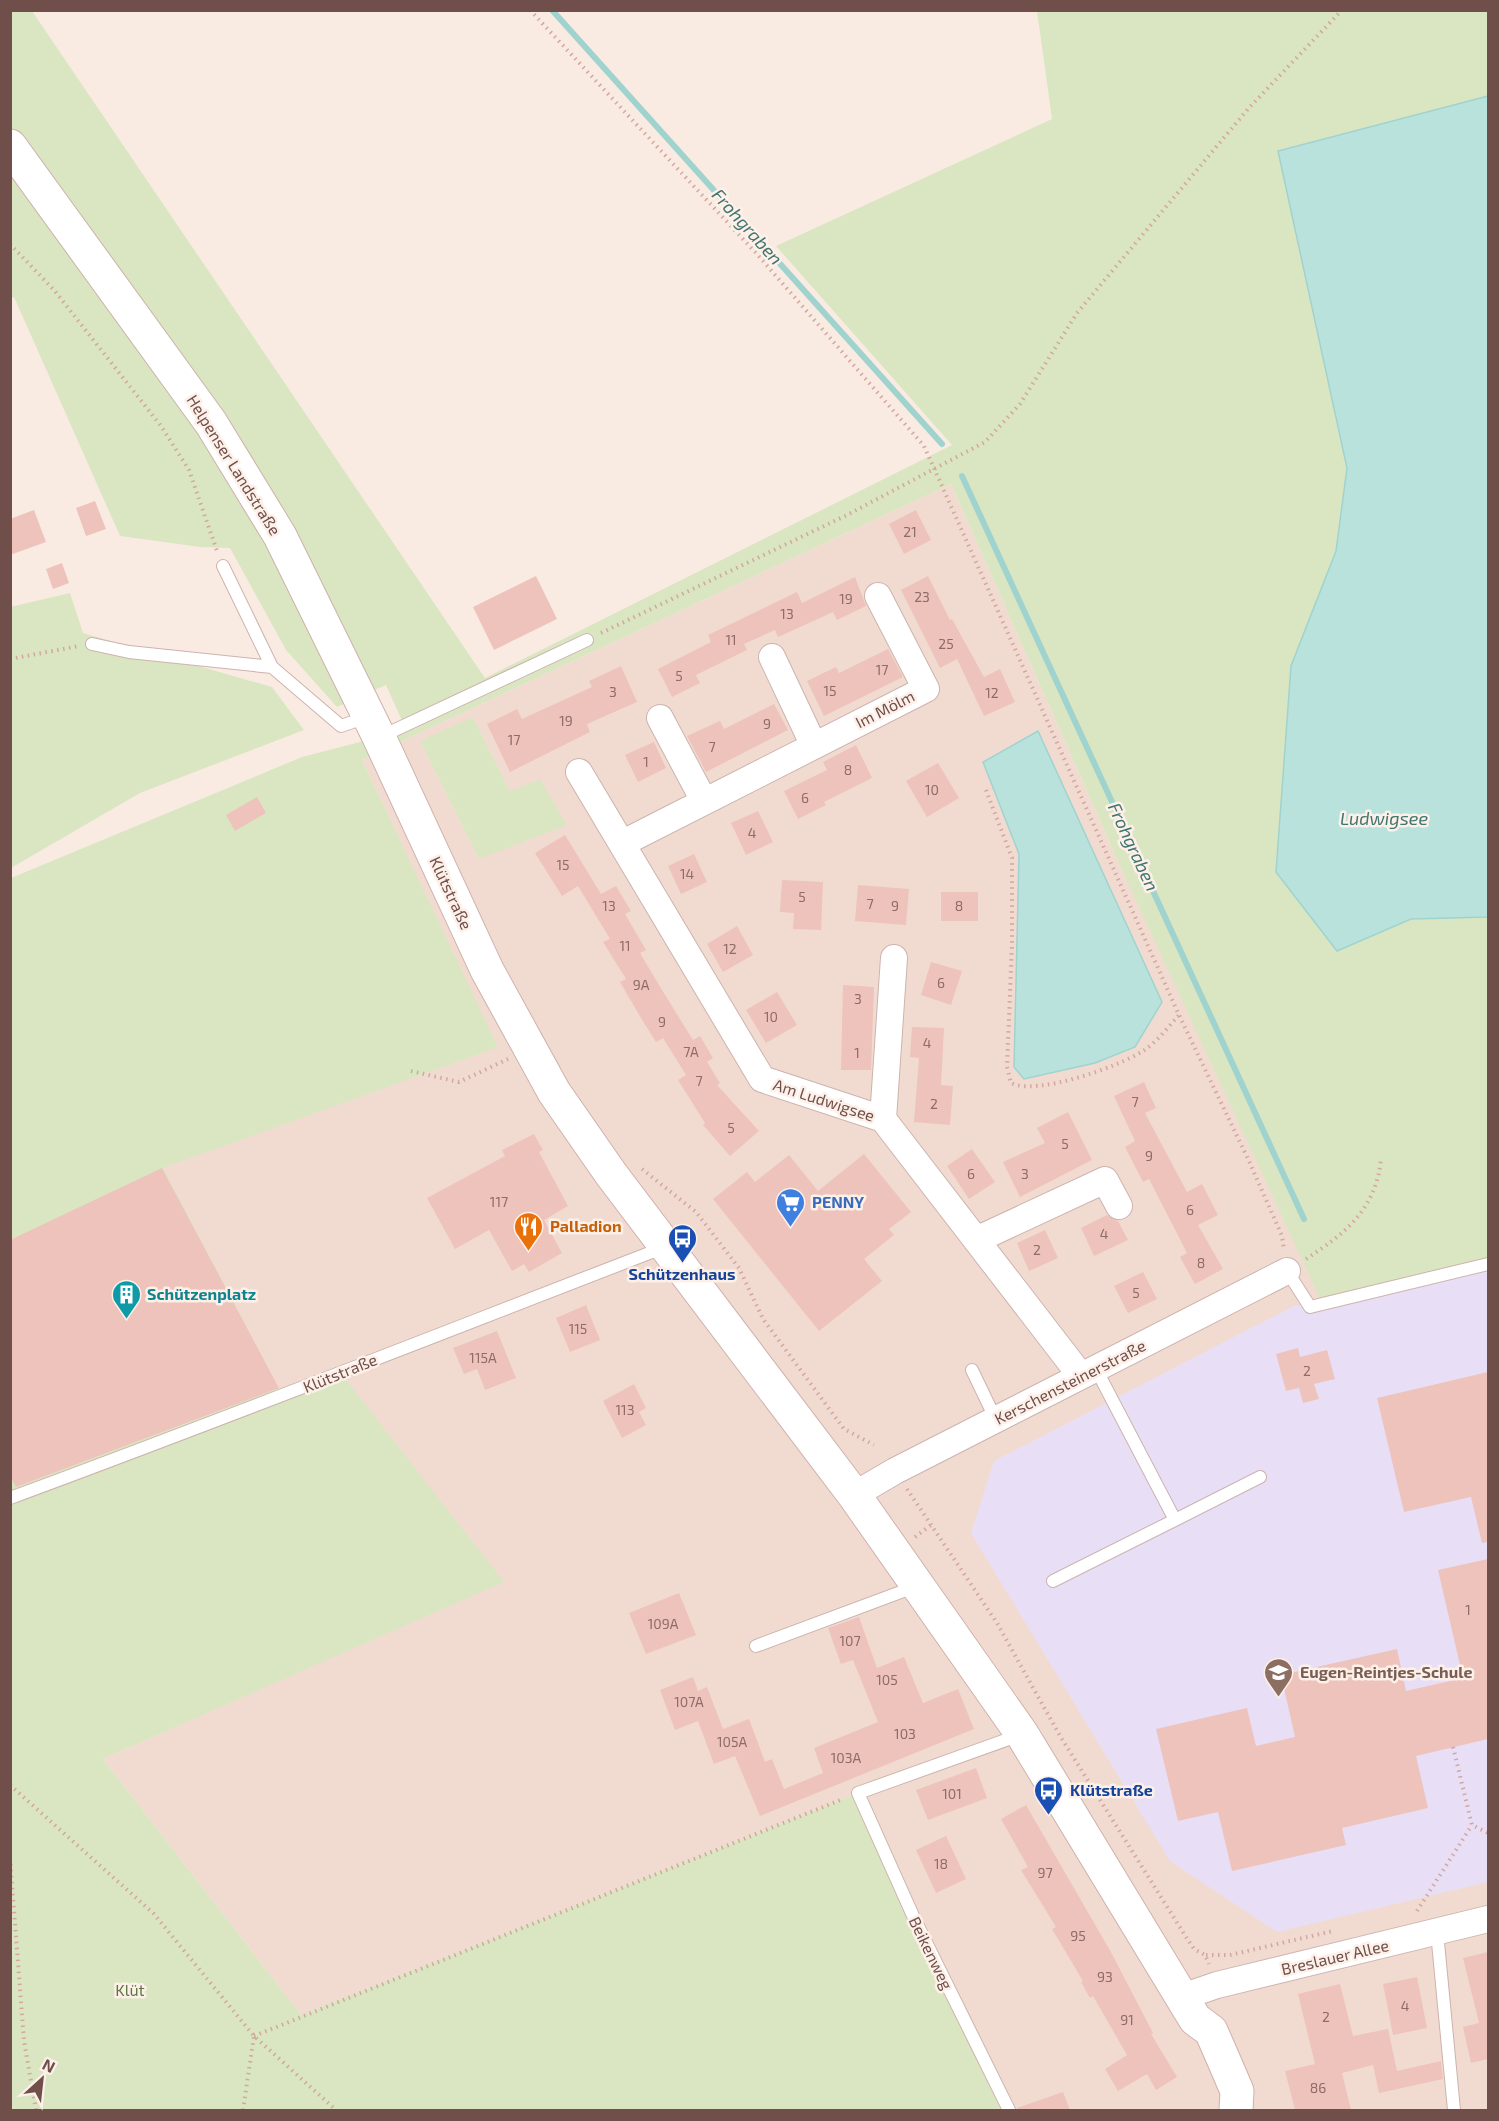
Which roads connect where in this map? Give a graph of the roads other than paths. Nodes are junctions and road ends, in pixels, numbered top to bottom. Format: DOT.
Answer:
graph roads {
  1 [pos="10,146"];
  2 [pos="223,566"];
  3 [pos="878,596"];
  4 [pos="587,640"];
  5 [pos="92,644"];
  6 [pos="772,657"];
  7 [pos="272,667"];
  8 [pos="660,718"];
  9 [pos="374,727"];
  10 [pos="814,746"];
  11 [pos="579,772"];
  12 [pos="704,801"];
  13 [pos="412,810"];
  14 [pos="623,843"];
  15 [pos="894,958"];
  16 [pos="883,1119"];
  17 [pos="1119,1206"];
  18 [pos="976,1240"];
  19 [pos="668,1246"];
  20 [pos="1488,1263"];
  21 [pos="1287,1271"];
  22 [pos="972,1370"];
  23 [pos="1089,1373"];
  24 [pos="996,1419"];
  25 [pos="1260,1477"];
  26 [pos="854,1495"];
  27 [pos="10,1498"];
  28 [pos="1175,1520"];
  29 [pos="1053,1581"];
  30 [pos="918,1586"];
  31 [pos="756,1646"];
  32 [pos="1022,1734"];
  33 [pos="1488,1919"];
  34 [pos="1432,1920"];
  35 [pos="1188,2008"];
  36 [pos="1009,2110"];
  37 [pos="1230,2110"];
  38 [pos="1236,2110"];
  39 [pos="1454,2110"];
  1 -- 9 [label="main road, Helpenser Landstraße"];
  2 -- 7 [label="lane"];
  3 -- 10 [label="street, Im Mölm"];
  4 -- 9 [label="lane"];
  5 -- 7 [label="lane"];
  6 -- 10 [label="street"];
  7 -- 9 [label="lane"];
  8 -- 12 [label="street"];
  9 -- 13 [label="main road, Helpenser Landstraße"];
  10 -- 12 [label="street, Im Mölm"];
  11 -- 14 [label="street, Am Ludwigsee"];
  12 -- 14 [label="street, Im Mölm"];
  13 -- 19 [label="main road, Klütstraße"];
  14 -- 16 [label="street, Am Ludwigsee"];
  15 -- 16 [label="street"];
  16 -- 18 [label="street, Am Ludwigsee"];
  17 -- 18 [label="street"];
  18 -- 23 [label="street, Am Ludwigsee"];
  19 -- 26 [label="main road, Klütstraße"];
  19 -- 27 [label="lane, Klütstraße"];
  20 -- 21 [label="lane"];
  21 -- 23 [label="street, Kerschensteinerstraße"];
  22 -- 24 [label="lane"];
  23 -- 24 [label="street, Kerschensteinerstraße"];
  23 -- 28 [label="lane"];
  24 -- 26 [label="street, Kerschensteinerstraße"];
  25 -- 28 [label="lane"];
  26 -- 30 [label="main road, Klütstraße"];
  28 -- 29 [label="lane"];
  30 -- 31 [label="lane"];
  30 -- 32 [label="main road, Klütstraße"];
  32 -- 35 [label="main road, Klütstraße"];
  32 -- 36 [label="lane, Beikenweg"];
  33 -- 34 [label="street, Breslauer Allee"];
  34 -- 35 [label="street, Breslauer Allee"];
  34 -- 39 [label="lane"];
  35 -- 37 [label="main road, Klütstraße"];
  35 -- 38 [label="main road, Klütstraße"];
}
